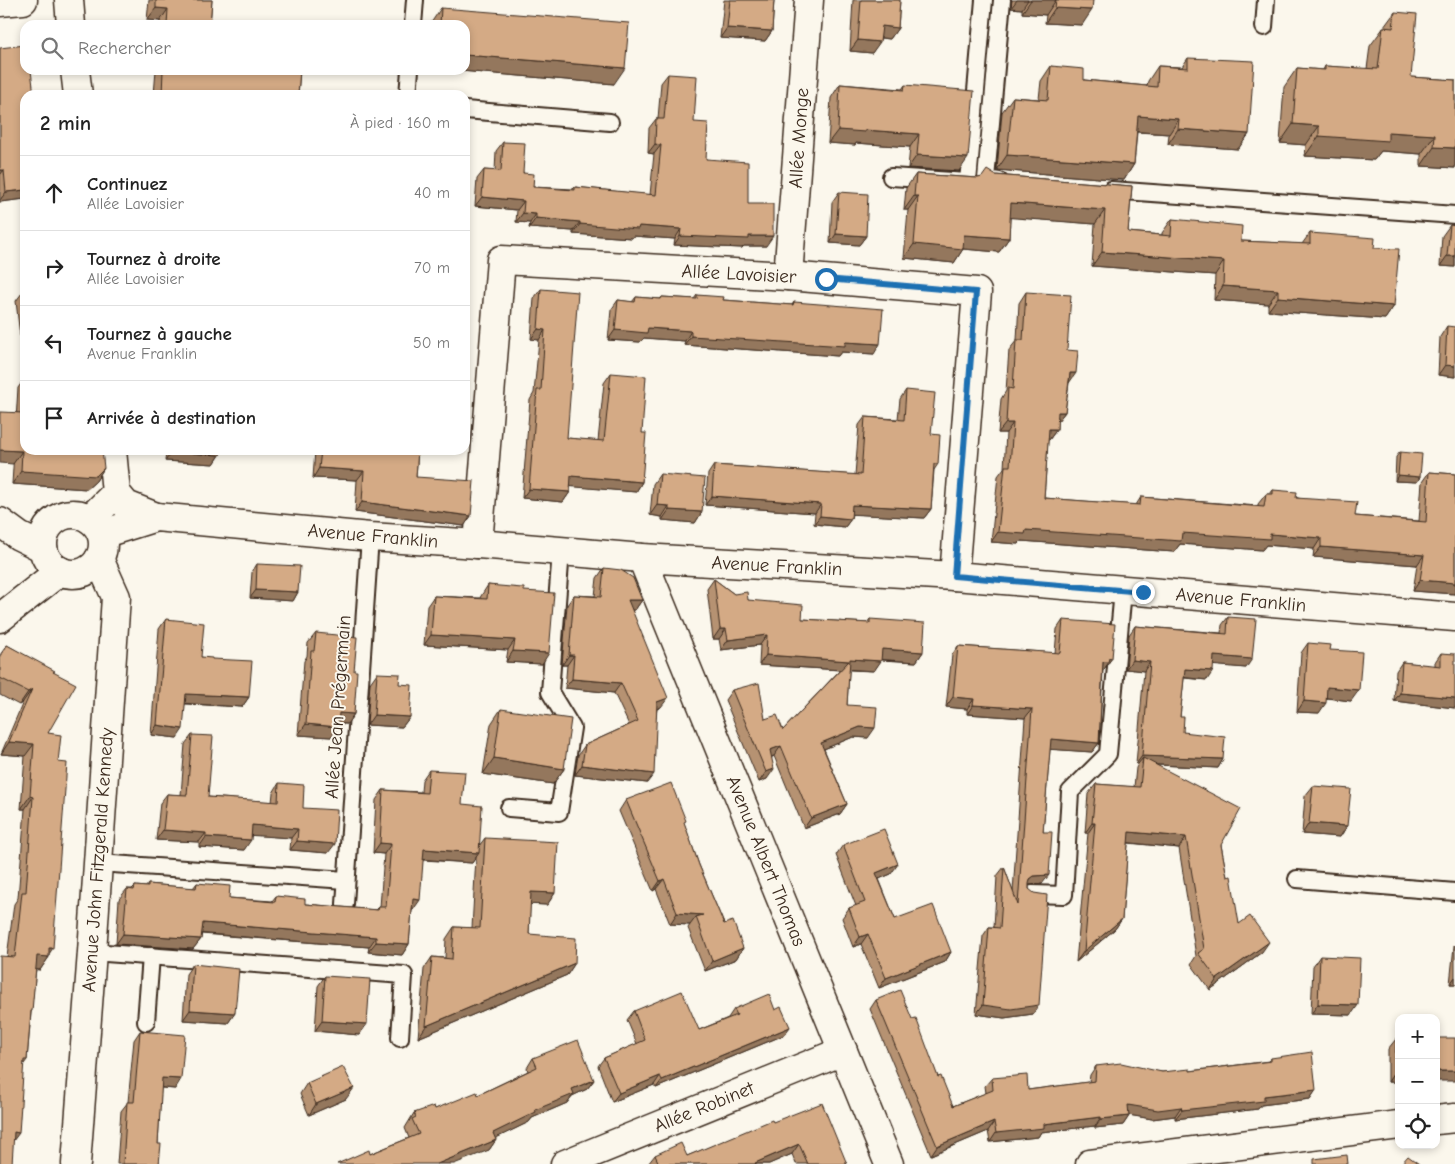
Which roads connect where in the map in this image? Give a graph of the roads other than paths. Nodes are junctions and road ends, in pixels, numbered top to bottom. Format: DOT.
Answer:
graph roads {
  1 [pos="23,0"];
  2 [pos="69,0"];
  3 [pos="415,0"];
  4 [pos="809,0"];
  5 [pos="984,0"];
  6 [pos="1002,0"];
  7 [pos="1266,0"];
  8 [pos="0,2"];
  9 [pos="71,20"];
  10 [pos="413,20"];
  11 [pos="1264,27"];
  12 [pos="76,75"];
  13 [pos="410,75"];
  14 [pos="77,90"];
  15 [pos="408,90"];
  16 [pos="470,110"];
  17 [pos="610,122"];
  18 [pos="891,177"];
  19 [pos="1015,182"];
  20 [pos="1093,188"];
  21 [pos="1455,215"];
  22 [pos="788,276"];
  23 [pos="112,455"];
  24 [pos="116,493"];
  25 [pos="0,515"];
  26 [pos="156,517"];
  27 [pos="0,522"];
  28 [pos="46,537"];
  29 [pos="97,537"];
  30 [pos="370,537"];
  31 [pos="478,544"];
  32 [pos="561,551"];
  33 [pos="642,558"];
  34 [pos="60,570"];
  35 [pos="954,576"];
  36 [pos="1123,590"];
  37 [pos="1455,617"];
  38 [pos="0,618"];
  39 [pos="509,808"];
  40 [pos="98,863"];
  41 [pos="1297,879"];
  42 [pos="346,880"];
  43 [pos="1455,892"];
  44 [pos="1032,894"];
  45 [pos="345,904"];
  46 [pos="92,952"];
  47 [pos="151,956"];
  48 [pos="146,1022"];
  49 [pos="400,1038"];
  50 [pos="843,1051"];
  51 [pos="1455,1118"];
  52 [pos="1440,1120"];
  53 [pos="1395,1126"];
  54 [pos="76,1164"];
  55 [pos="565,1164"];
  56 [pos="890,1164"];
  57 [pos="1090,1164"];
  1 -- 8 [label="street"];
  2 -- 9 [label="street"];
  3 -- 10 [label="lane"];
  4 -- 22 [label="street, Allée Monge"];
  5 -- 18 [label="lane"];
  6 -- 19 [label="lane"];
  7 -- 11 [label="lane"];
  12 -- 14 [label="street"];
  13 -- 15 [label="lane"];
  16 -- 17 [label="lane"];
  20 -- 21 [label="lane"];
  22 -- 31 [label="street, Allée Lavoisier"];
  22 -- 35 [label="street, Allée Lavoisier"];
  23 -- 24 [label="street"];
  24 -- 26 [label="street"];
  24 -- 29 [label="street"];
  25 -- 28 [label="street"];
  26 -- 29 [label="street, Avenue Franklin"];
  26 -- 30 [label="street, Avenue Franklin"];
  27 -- 28 [label="street"];
  28 -- 29 [label="street"];
  28 -- 34 [label="street"];
  29 -- 34 [label="street"];
  29 -- 40 [label="street, Avenue John Fitzgerald Kennedy"];
  30 -- 31 [label="street, Avenue Franklin"];
  30 -- 42 [label="lane, Allée Jean Prégermain"];
  31 -- 32 [label="street, Avenue Franklin"];
  32 -- 33 [label="street, Avenue Franklin"];
  32 -- 39 [label="lane"];
  33 -- 35 [label="street, Avenue Franklin"];
  33 -- 50 [label="street, Avenue Albert Thomas"];
  34 -- 38 [label="street"];
  35 -- 36 [label="street, Avenue Franklin"];
  36 -- 37 [label="street, Avenue Franklin"];
  36 -- 44 [label="lane"];
  40 -- 42 [label="lane"];
  40 -- 46 [label="street, Avenue John Fitzgerald Kennedy"];
  41 -- 43 [label="lane"];
  42 -- 45 [label="lane, Allée Jean Prégermain"];
  46 -- 47 [label="lane"];
  46 -- 54 [label="street, Avenue John Fitzgerald Kennedy"];
  47 -- 48 [label="lane"];
  47 -- 49 [label="lane"];
  50 -- 55 [label="street, Allée Robinet"];
  50 -- 56 [label="street, Avenue Albert Thomas"];
  51 -- 52 [label="street"];
  53 -- 57 [label="street"];
}
